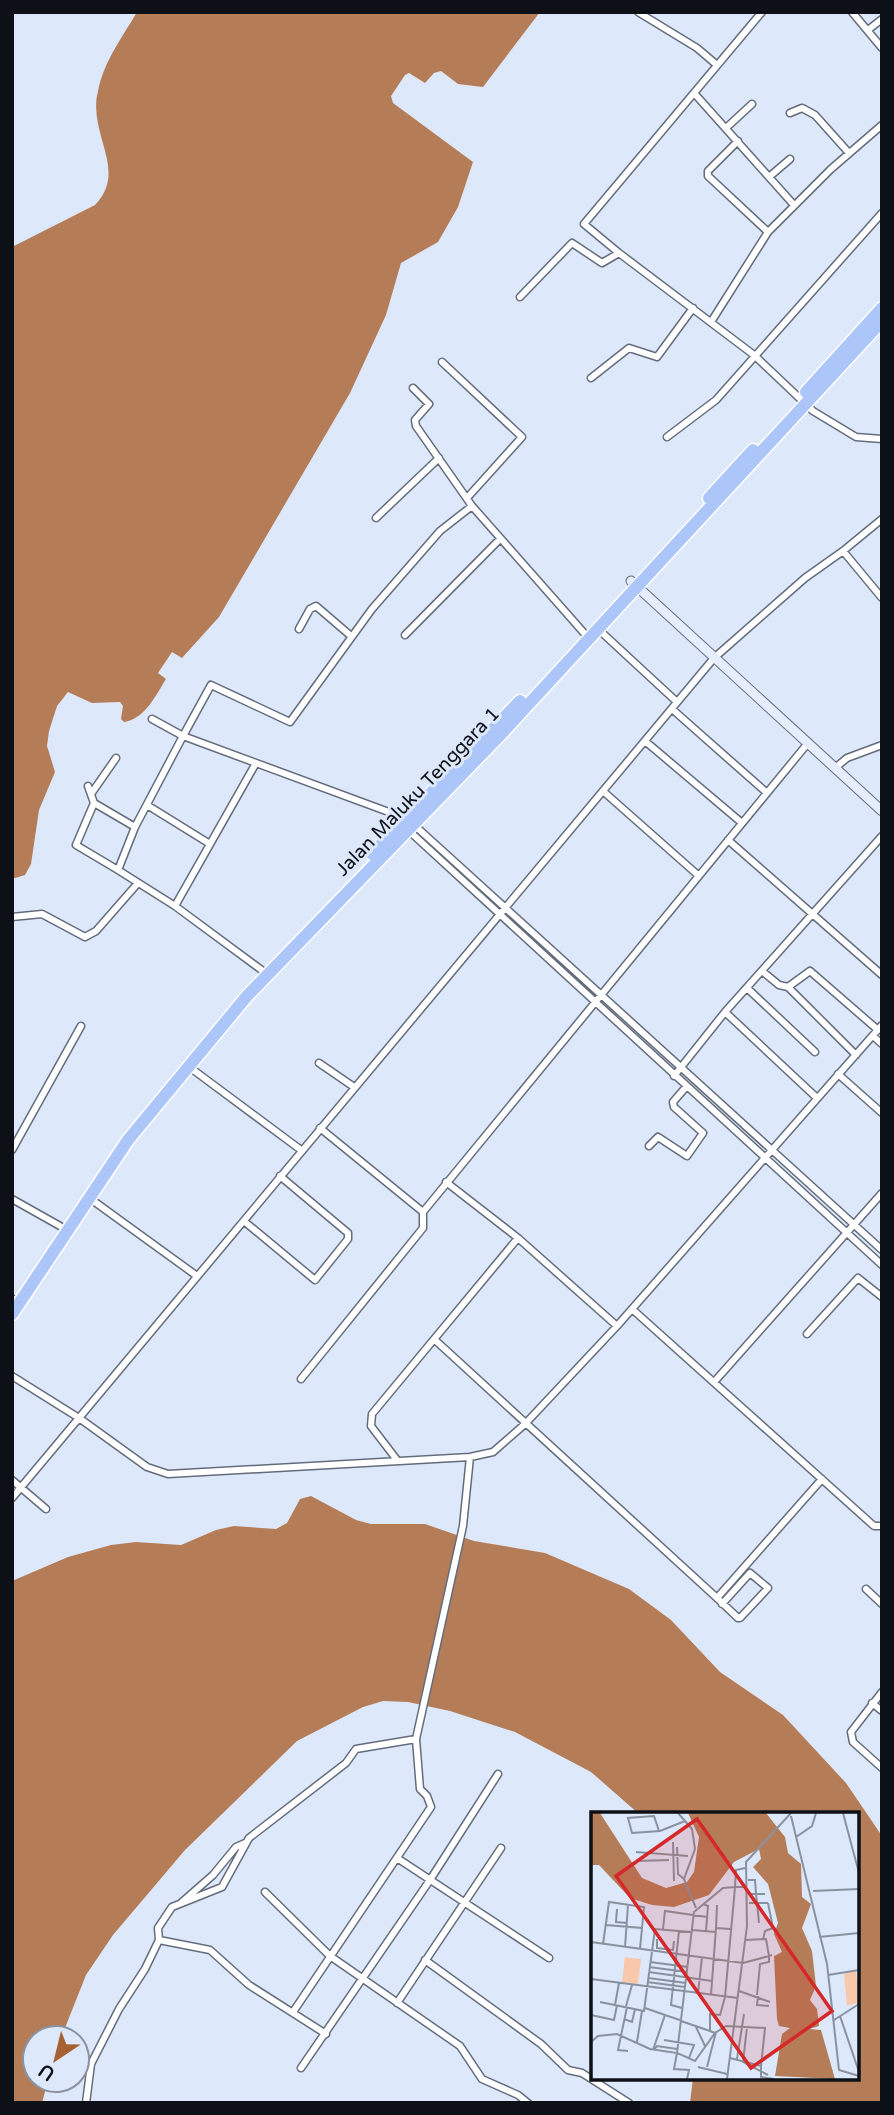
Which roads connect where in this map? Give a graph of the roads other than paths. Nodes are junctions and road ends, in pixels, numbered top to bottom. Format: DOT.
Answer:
graph roads {
  1 [pos="638,12"];
  2 [pos="762,12"];
  3 [pos="852,12"];
  4 [pos="882,19"];
  5 [pos="868,30"];
  6 [pos="882,48"];
  7 [pos="718,65"];
  8 [pos="694,93"];
  9 [pos="752,104"];
  10 [pos="790,113"];
  11 [pos="882,125"];
  12 [pos="726,128"];
  13 [pos="738,142"];
  14 [pos="849,153"];
  15 [pos="790,159"];
  16 [pos="769,177"];
  17 [pos="794,205"];
  18 [pos="882,214"];
  19 [pos="768,232"];
  20 [pos="619,253"];
  21 [pos="520,297"];
  22 [pos="693,308"];
  23 [pos="882,308"];
  24 [pos="882,321"];
  25 [pos="711,322"];
  26 [pos="754,355"];
  27 [pos="442,362"];
  28 [pos="591,378"];
  29 [pos="413,388"];
  30 [pos="803,401"];
  31 [pos="667,437"];
  32 [pos="882,439"];
  33 [pos="439,458"];
  34 [pos="467,498"];
  35 [pos="472,506"];
  36 [pos="376,518"];
  37 [pos="882,519"];
  38 [pos="500,539"];
  39 [pos="843,551"];
  40 [pos="634,584"];
  41 [pos="882,598"];
  42 [pos="299,629"];
  43 [pos="598,629"];
  44 [pos="584,633"];
  45 [pos="405,635"];
  46 [pos="351,636"];
  47 [pos="714,658"];
  48 [pos="677,702"];
  49 [pos="672,709"];
  50 [pos="152,719"];
  51 [pos="183,736"];
  52 [pos="645,741"];
  53 [pos="808,743"];
  54 [pos="882,745"];
  55 [pos="116,758"];
  56 [pos="256,763"];
  57 [pos="835,768"];
  58 [pos="88,786"];
  59 [pos="604,792"];
  60 [pos="767,793"];
  61 [pos="91,794"];
  62 [pos="94,803"];
  63 [pos="147,805"];
  64 [pos="882,811"];
  65 [pos="406,823"];
  66 [pos="742,824"];
  67 [pos="135,828"];
  68 [pos="882,836"];
  69 [pos="728,840"];
  70 [pos="210,844"];
  71 [pos="118,870"];
  72 [pos="699,876"];
  73 [pos="138,883"];
  74 [pos="174,906"];
  75 [pos="504,907"];
  76 [pos="813,913"];
  77 [pos="499,914"];
  78 [pos="12,917"];
  79 [pos="762,971"];
  80 [pos="264,972"];
  81 [pos="882,975"];
  82 [pos="747,988"];
  83 [pos="788,988"];
  84 [pos="601,993"];
  85 [pos="595,1000"];
  86 [pos="725,1012"];
  87 [pos="81,1026"];
  88 [pos="877,1030"];
  89 [pos="882,1044"];
  90 [pos="815,1052"];
  91 [pos="856,1055"];
  92 [pos="319,1063"];
  93 [pos="188,1066"];
  94 [pos="681,1067"];
  95 [pos="838,1074"];
  96 [pos="674,1076"];
  97 [pos="354,1087"];
  98 [pos="687,1087"];
  99 [pos="817,1098"];
  100 [pos="882,1113"];
  101 [pos="320,1128"];
  102 [pos="649,1146"];
  103 [pos="771,1148"];
  104 [pos="12,1150"];
  105 [pos="301,1150"];
  106 [pos="764,1158"];
  107 [pos="280,1176"];
  108 [pos="446,1182"];
  109 [pos="882,1193"];
  110 [pos="88,1197"];
  111 [pos="12,1199"];
  112 [pos="423,1212"];
  113 [pos="245,1222"];
  114 [pos="854,1224"];
  115 [pos="61,1226"];
  116 [pos="846,1232"];
  117 [pos="518,1238"];
  118 [pos="882,1250"];
  119 [pos="882,1265"];
  120 [pos="197,1276"];
  121 [pos="882,1297"];
  122 [pos="12,1299"];
  123 [pos="632,1309"];
  124 [pos="12,1314"];
  125 [pos="617,1326"];
  126 [pos="807,1334"];
  127 [pos="435,1340"];
  128 [pos="12,1376"];
  129 [pos="301,1379"];
  130 [pos="715,1381"];
  131 [pos="79,1418"];
  132 [pos="525,1424"];
  133 [pos="470,1457"];
  134 [pos="397,1460"];
  135 [pos="822,1479"];
  136 [pos="12,1480"];
  137 [pos="20,1488"];
  138 [pos="12,1498"];
  139 [pos="46,1509"];
  140 [pos="882,1525"];
  141 [pos="866,1589"];
  142 [pos="719,1601"];
  143 [pos="882,1604"];
  144 [pos="882,1692"];
  145 [pos="872,1703"];
  146 [pos="882,1712"];
  147 [pos="416,1739"];
  148 [pos="882,1768"];
  149 [pos="498,1774"];
  150 [pos="245,1843"];
  151 [pos="501,1848"];
  152 [pos="397,1858"];
  153 [pos="430,1880"];
  154 [pos="265,1892"];
  155 [pos="464,1902"];
  156 [pos="180,1905"];
  157 [pos="159,1940"];
  158 [pos="330,1956"];
  159 [pos="548,1958"];
  160 [pos="425,1960"];
  161 [pos="362,1980"];
  162 [pos="397,2003"];
  163 [pos="293,2012"];
  164 [pos="326,2034"];
  165 [pos="301,2068"];
  166 [pos="591,2079"];
  167 [pos="593,2080"];
  168 [pos="86,2103"];
  169 [pos="528,2103"];
  170 [pos="629,2103"];
  1 -- 7 [label="street"];
  2 -- 7 [label="street"];
  3 -- 5 [label="street"];
  4 -- 5 [label="street"];
  5 -- 6 [label="street"];
  7 -- 8 [label="street"];
  8 -- 12 [label="street"];
  8 -- 20 [label="street"];
  9 -- 12 [label="street"];
  10 -- 14 [label="street"];
  11 -- 14 [label="street"];
  12 -- 13 [label="street"];
  13 -- 16 [label="street"];
  13 -- 19 [label="street"];
  14 -- 17 [label="street"];
  15 -- 16 [label="street"];
  16 -- 17 [label="street"];
  17 -- 19 [label="street"];
  18 -- 26 [label="street"];
  19 -- 25 [label="street"];
  20 -- 21 [label="street"];
  20 -- 22 [label="street"];
  22 -- 25 [label="street"];
  22 -- 28 [label="street"];
  23 -- 30 [label="highway, Jalan Maluku Tenggara 1"];
  24 -- 30 [label="highway, Jalan Maluku Tenggara 1"];
  25 -- 26 [label="street"];
  26 -- 30 [label="street"];
  26 -- 31 [label="street"];
  27 -- 34 [label="street"];
  29 -- 33 [label="street"];
  30 -- 32 [label="street"];
  30 -- 40 [label="highway, Jalan Maluku Tenggara 1"];
  33 -- 34 [label="street"];
  33 -- 36 [label="street"];
  34 -- 35 [label="street"];
  35 -- 38 [label="street"];
  35 -- 46 [label="street"];
  37 -- 39 [label="street"];
  38 -- 44 [label="street"];
  38 -- 45 [label="street"];
  39 -- 41 [label="street"];
  39 -- 47 [label="street"];
  40 -- 43 [label="highway, Jalan Maluku Tenggara 1"];
  40 -- 44 [label="highway, Jalan Maluku Tenggara 1"];
  40 -- 47 [label="street"];
  42 -- 46 [label="street"];
  43 -- 48 [label="street"];
  43 -- 65 [label="highway, Jalan Maluku Tenggara 1"];
  44 -- 65 [label="highway, Jalan Maluku Tenggara 1"];
  46 -- 51 [label="street"];
  47 -- 48 [label="street"];
  47 -- 53 [label="street"];
  48 -- 49 [label="street"];
  49 -- 52 [label="street"];
  49 -- 60 [label="street"];
  50 -- 51 [label="street"];
  51 -- 56 [label="street"];
  51 -- 63 [label="street"];
  52 -- 59 [label="street"];
  52 -- 66 [label="street"];
  53 -- 57 [label="street"];
  53 -- 60 [label="street"];
  54 -- 57 [label="street"];
  55 -- 61 [label="street"];
  56 -- 65 [label="street"];
  56 -- 70 [label="street"];
  57 -- 64 [label="street"];
  58 -- 61 [label="street"];
  59 -- 72 [label="street"];
  59 -- 75 [label="street"];
  60 -- 66 [label="street"];
  61 -- 62 [label="street"];
  62 -- 67 [label="street"];
  62 -- 71 [label="street"];
  63 -- 67 [label="street"];
  63 -- 70 [label="street"];
  65 -- 75 [label="street"];
  65 -- 77 [label="street"];
  65 -- 80 [label="highway, Jalan Maluku Tenggara 1"];
  66 -- 69 [label="street"];
  67 -- 71 [label="street"];
  68 -- 76 [label="street"];
  69 -- 72 [label="street"];
  69 -- 76 [label="street"];
  70 -- 74 [label="street"];
  71 -- 73 [label="street"];
  72 -- 84 [label="street"];
  73 -- 74 [label="street"];
  73 -- 78 [label="street"];
  74 -- 80 [label="street"];
  75 -- 77 [label="street"];
  75 -- 84 [label="street"];
  76 -- 79 [label="street"];
  76 -- 81 [label="street"];
  77 -- 85 [label="street"];
  77 -- 97 [label="street"];
  79 -- 82 [label="street"];
  79 -- 83 [label="street"];
  80 -- 93 [label="highway, Jalan Maluku Tenggara 1"];
  80 -- 115 [label="highway, Jalan Maluku Tenggara 1"];
  82 -- 86 [label="street"];
  82 -- 90 [label="street"];
  83 -- 88 [label="street"];
  83 -- 91 [label="street"];
  84 -- 85 [label="street"];
  84 -- 94 [label="street"];
  85 -- 96 [label="street"];
  85 -- 108 [label="street"];
  86 -- 94 [label="street"];
  86 -- 99 [label="street"];
  87 -- 104 [label="street"];
  88 -- 89 [label="street"];
  88 -- 91 [label="street"];
  91 -- 95 [label="street"];
  92 -- 97 [label="street"];
  93 -- 105 [label="street"];
  93 -- 110 [label="highway, Jalan Maluku Tenggara 1"];
  94 -- 96 [label="street"];
  94 -- 103 [label="street"];
  95 -- 99 [label="street"];
  95 -- 100 [label="street"];
  96 -- 98 [label="street"];
  97 -- 101 [label="street"];
  98 -- 102 [label="street"];
  98 -- 106 [label="street"];
  99 -- 103 [label="street"];
  101 -- 105 [label="street"];
  101 -- 112 [label="street"];
  103 -- 106 [label="street"];
  103 -- 114 [label="street"];
  105 -- 107 [label="street"];
  106 -- 116 [label="street"];
  106 -- 123 [label="street"];
  107 -- 113 [label="street"];
  107 -- 113 [label="street"];
  108 -- 112 [label="street"];
  108 -- 117 [label="street"];
  109 -- 114 [label="street"];
  110 -- 120 [label="street"];
  110 -- 124 [label="highway, Jalan Maluku Tenggara 1"];
  111 -- 115 [label="street"];
  112 -- 129 [label="street"];
  113 -- 120 [label="street"];
  114 -- 116 [label="street"];
  114 -- 118 [label="street"];
  115 -- 122 [label="highway, Jalan Maluku Tenggara 1"];
  116 -- 119 [label="street"];
  116 -- 130 [label="street"];
  117 -- 125 [label="street"];
  117 -- 127 [label="street"];
  120 -- 131 [label="street"];
  121 -- 126 [label="street"];
  123 -- 125 [label="street"];
  123 -- 130 [label="street"];
  125 -- 132 [label="street"];
  127 -- 132 [label="street"];
  127 -- 134 [label="street"];
  128 -- 131 [label="street"];
  130 -- 135 [label="street"];
  131 -- 134 [label="street"];
  131 -- 137 [label="street"];
  132 -- 133 [label="street"];
  132 -- 142 [label="street"];
  133 -- 134 [label="street"];
  133 -- 147 [label="street"];
  135 -- 140 [label="street"];
  135 -- 142 [label="street"];
  136 -- 137 [label="street"];
  137 -- 138 [label="street"];
  137 -- 139 [label="street"];
  141 -- 143 [label="street"];
  142 -- 142 [label="street"];
  144 -- 145 [label="street"];
  145 -- 146 [label="street"];
  145 -- 148 [label="street"];
  147 -- 150 [label="street"];
  147 -- 152 [label="street"];
  149 -- 153 [label="street"];
  150 -- 156 [label="street"];
  150 -- 156 [label="street"];
  151 -- 155 [label="street"];
  152 -- 153 [label="street"];
  152 -- 158 [label="street"];
  153 -- 155 [label="street"];
  153 -- 161 [label="street"];
  154 -- 158 [label="street"];
  155 -- 159 [label="street"];
  155 -- 160 [label="street"];
  156 -- 157 [label="street"];
  157 -- 163 [label="street"];
  157 -- 168 [label="street"];
  158 -- 161 [label="street"];
  158 -- 163 [label="street"];
  160 -- 162 [label="street"];
  160 -- 166 [label="street"];
  161 -- 162 [label="street"];
  161 -- 164 [label="street"];
  162 -- 169 [label="street"];
  163 -- 164 [label="street"];
  164 -- 165 [label="street"];
  167 -- 170 [label="street"];
}
